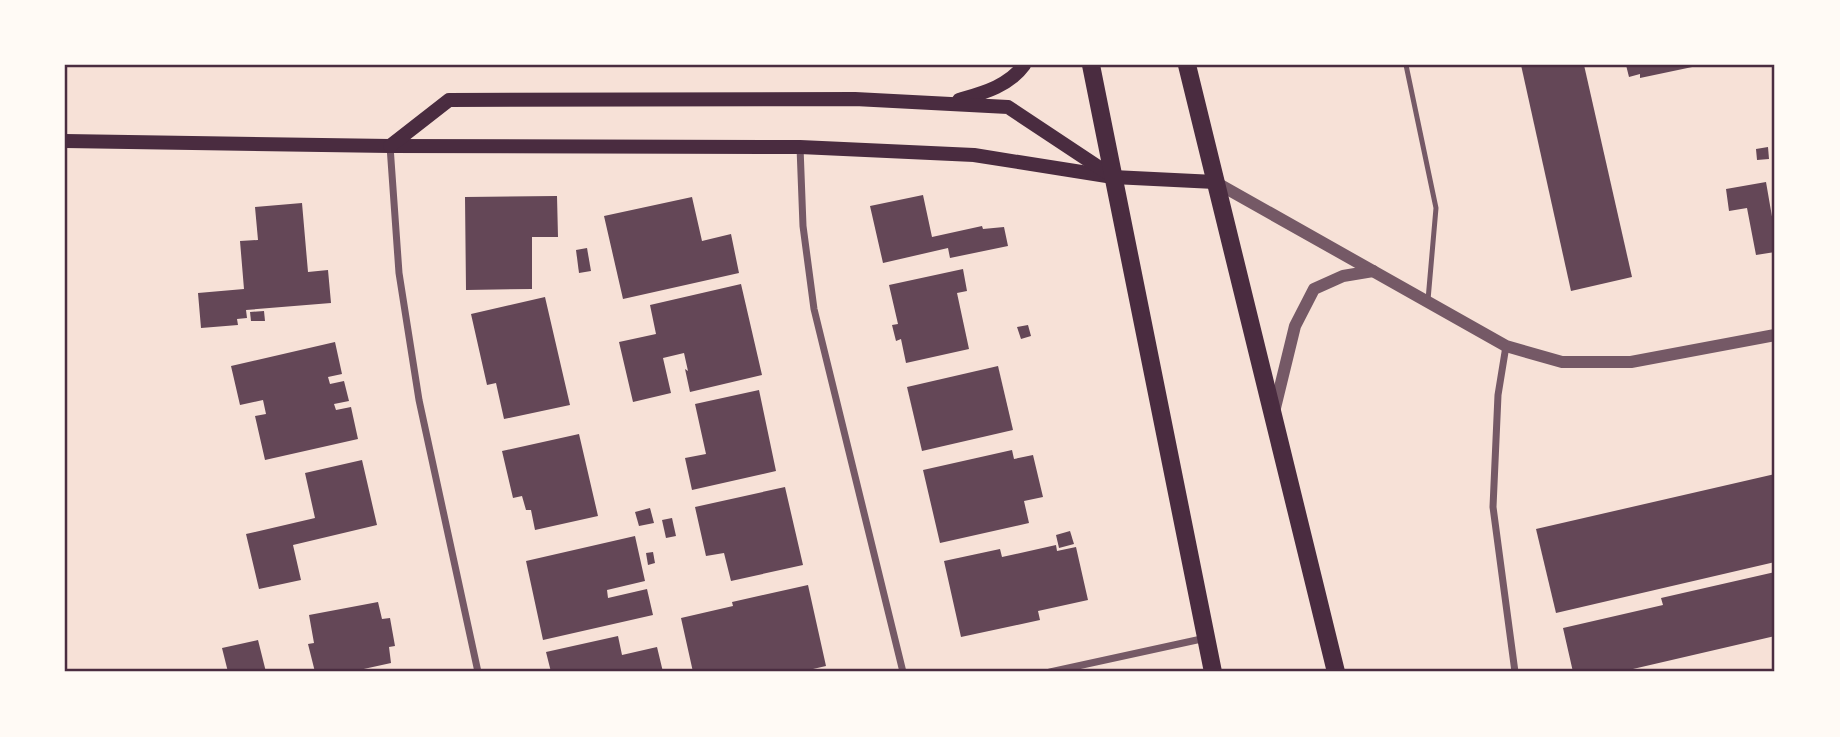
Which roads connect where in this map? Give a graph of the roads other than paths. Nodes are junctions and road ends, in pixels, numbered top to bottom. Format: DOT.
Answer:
graph roads {
  1 [pos="1024,65"];
  2 [pos="1091,65"];
  3 [pos="1187,65"];
  4 [pos="1406,65"];
  5 [pos="948,104"];
  6 [pos="65,141"];
  7 [pos="390,146"];
  8 [pos="800,147"];
  9 [pos="1113,177"];
  10 [pos="1214,183"];
  11 [pos="1373,271"];
  12 [pos="1428,301"];
  13 [pos="1775,335"];
  14 [pos="1506,346"];
  15 [pos="1273,416"];
  16 [pos="1206,638"];
  17 [pos="478,672"];
  18 [pos="903,672"];
  19 [pos="1050,672"];
  20 [pos="1213,672"];
  21 [pos="1336,672"];
  22 [pos="1515,672"];
  1 -- 5 [label="main road"];
  2 -- 9 [label="main road"];
  3 -- 10 [label="main road"];
  4 -- 12 [label="lane"];
  5 -- 7 [label="main road"];
  5 -- 9 [label="main road"];
  6 -- 7 [label="main road"];
  7 -- 8 [label="main road"];
  7 -- 17 [label="street"];
  8 -- 9 [label="main road"];
  8 -- 18 [label="street"];
  9 -- 10 [label="main road"];
  9 -- 16 [label="main road"];
  10 -- 11 [label="street"];
  10 -- 15 [label="main road"];
  11 -- 12 [label="street"];
  11 -- 15 [label="street"];
  12 -- 14 [label="street"];
  13 -- 14 [label="street"];
  14 -- 22 [label="street"];
  15 -- 21 [label="main road"];
  16 -- 19 [label="street"];
  16 -- 20 [label="main road"];
}
